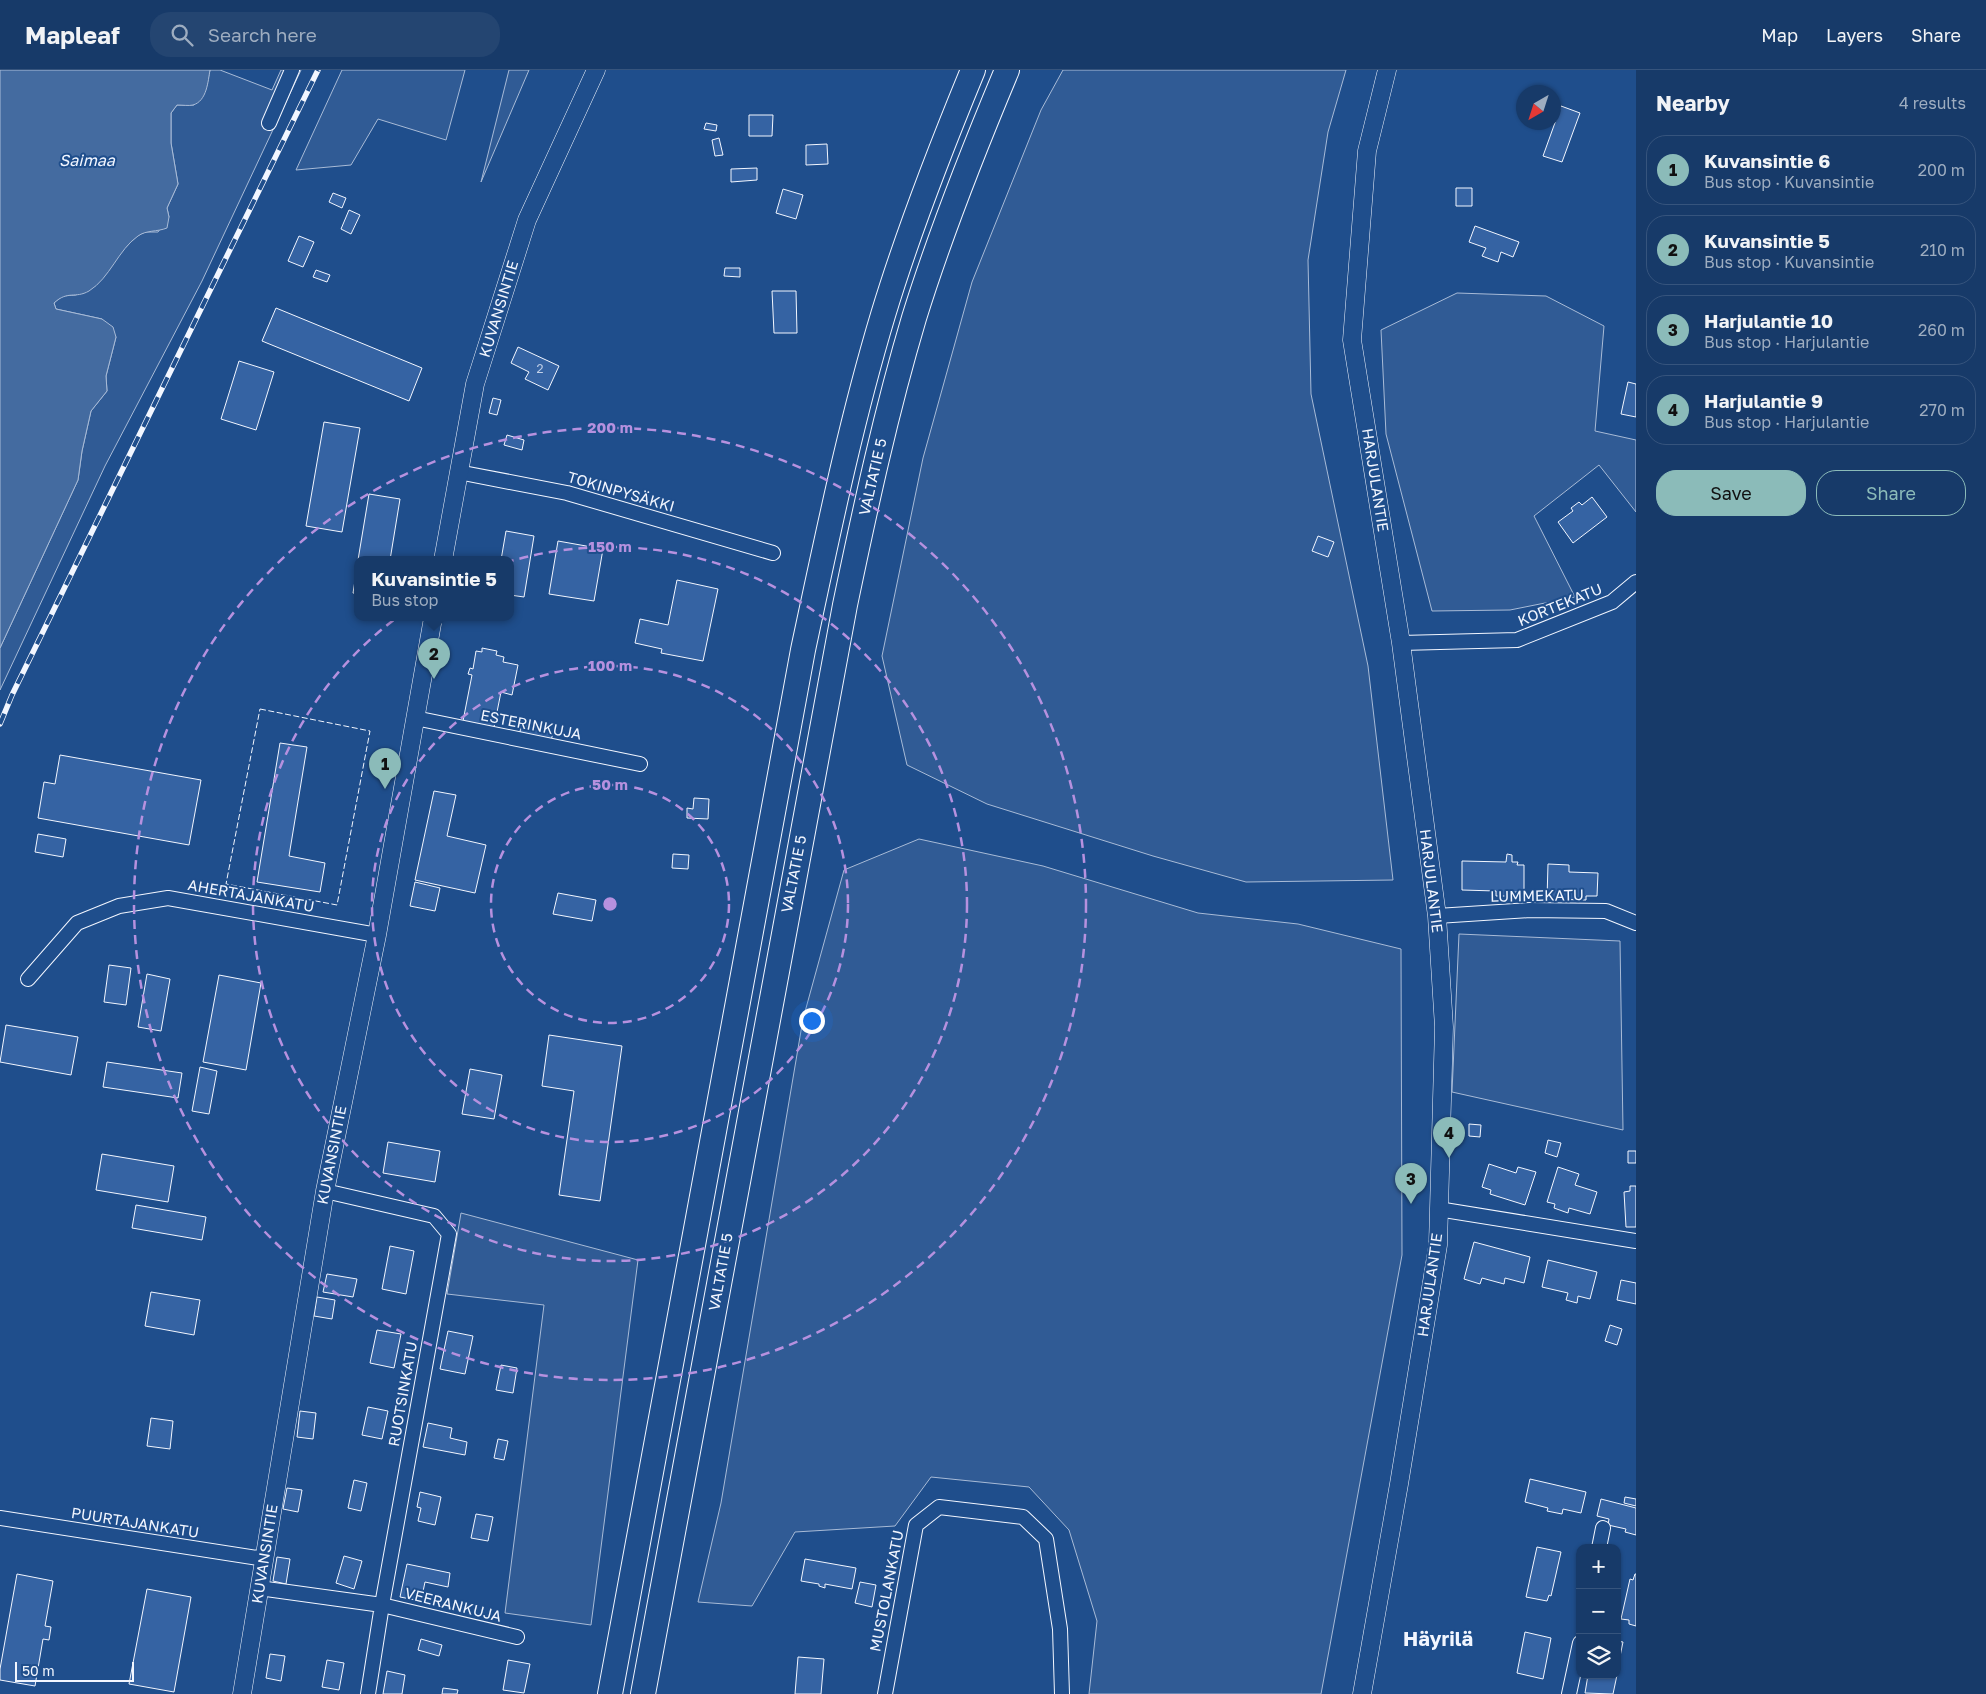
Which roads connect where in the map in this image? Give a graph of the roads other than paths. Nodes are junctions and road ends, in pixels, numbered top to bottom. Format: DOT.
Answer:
graph roads {
  1 [pos="292,70"];
  2 [pos="596,70"];
  3 [pos="969,70"];
  4 [pos="973,70"];
  5 [pos="1007,70"];
  6 [pos="1016,70"];
  7 [pos="1387,70"];
  8 [pos="953,118"];
  9 [pos="269,123"];
  10 [pos="976,146"];
  11 [pos="458,472"];
  12 [pos="773,553"];
  13 [pos="444,556"];
  14 [pos="1636,582"];
  15 [pos="432,621"];
  16 [pos="1401,643"];
  17 [pos="416,718"];
  18 [pos="640,764"];
  19 [pos="1437,916"];
  20 [pos="1636,923"];
  21 [pos="377,935"];
  22 [pos="28,979"];
  23 [pos="324,1191"];
  24 [pos="1438,1209"];
  25 [pos="1636,1241"];
  26 [pos="0,1518"];
  27 [pos="1603,1528"];
  28 [pos="1600,1544"];
  29 [pos="264,1559"];
  30 [pos="259,1588"];
  31 [pos="382,1605"];
  32 [pos="517,1637"];
  33 [pos="1576,1661"];
  34 [pos="242,1694"];
  35 [pos="368,1694"];
  36 [pos="610,1694"];
  37 [pos="643,1694"];
  38 [pos="884,1694"];
  39 [pos="1062,1694"];
  40 [pos="1362,1694"];
  41 [pos="1569,1694"];
  1 -- 9 [label="street"];
  2 -- 11 [label="street, KUVANSINTIE"];
  3 -- 8 [label="highway"];
  4 -- 8 [label="highway, VALTATIE 5"];
  5 -- 10 [label="highway, VALTATIE 5"];
  6 -- 10 [label="highway"];
  7 -- 16 [label="street, HARJULANTIE"];
  8 -- 36 [label="highway, VALTATIE 5"];
  10 -- 37 [label="highway, VALTATIE 5"];
  11 -- 12 [label="street, TOKINPYSÄKKI"];
  11 -- 13 [label="street, KUVANSINTIE"];
  14 -- 16 [label="street, KORTEKATU"];
  15 -- 17 [label="street, KUVANSINTIE"];
  16 -- 19 [label="street, HARJULANTIE"];
  17 -- 18 [label="street, ESTERINKUJA"];
  17 -- 21 [label="street, KUVANSINTIE"];
  19 -- 20 [label="street, LUMMEKATU"];
  19 -- 24 [label="street, HARJULANTIE"];
  21 -- 22 [label="street, AHERTAJANKATU"];
  21 -- 23 [label="street, KUVANSINTIE"];
  23 -- 29 [label="street, KUVANSINTIE"];
  23 -- 31 [label="street, RUOTSINKATU"];
  24 -- 25 [label="street"];
  24 -- 40 [label="street, HARJULANTIE"];
  26 -- 29 [label="street, PUURTAJANKATU"];
  27 -- 28 [label="street"];
  29 -- 30 [label="street, KUVANSINTIE"];
  30 -- 31 [label="street, VEERANKUJA"];
  30 -- 34 [label="street, KUVANSINTIE"];
  31 -- 32 [label="street, VEERANKUJA"];
  31 -- 35 [label="street, RUOTSINKATU"];
  33 -- 41 [label="street"];
  38 -- 39 [label="street, MUSTOLANKATU"];
}
